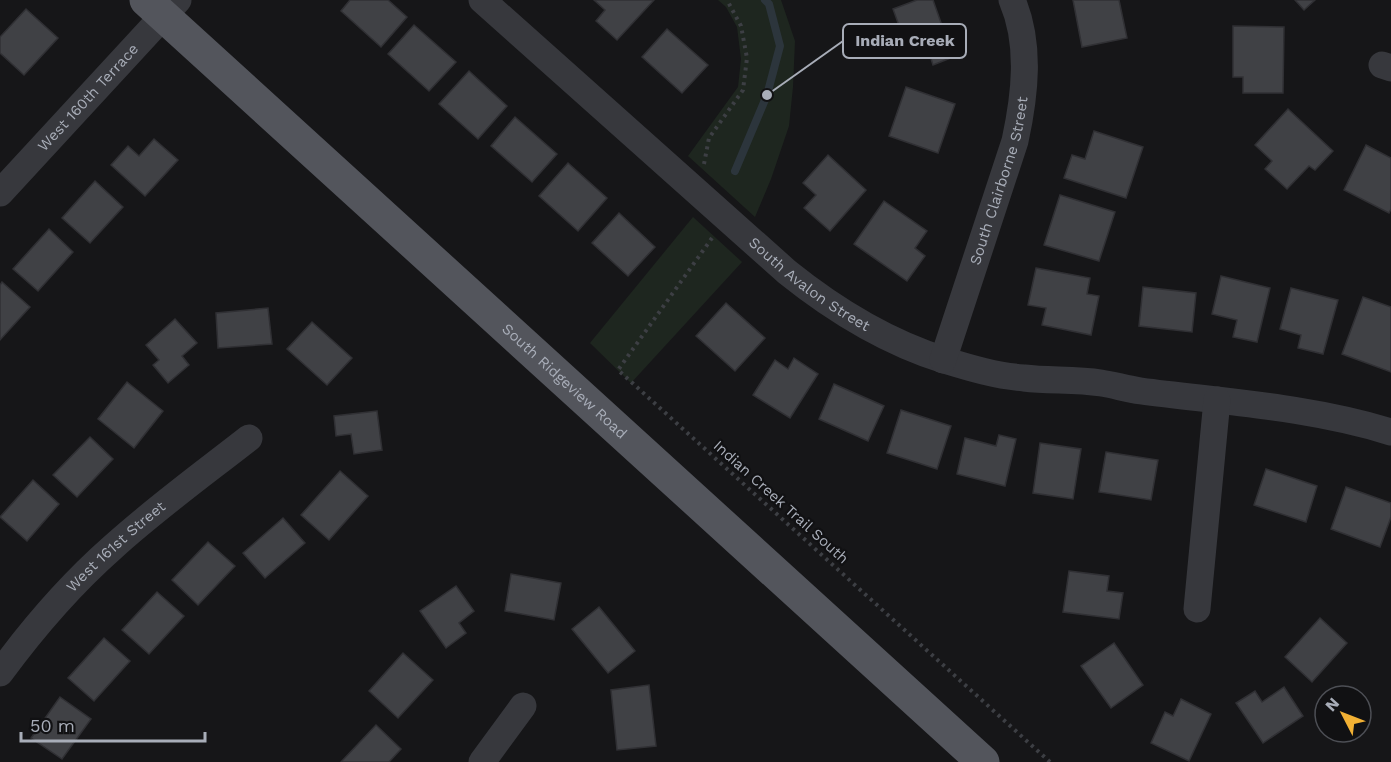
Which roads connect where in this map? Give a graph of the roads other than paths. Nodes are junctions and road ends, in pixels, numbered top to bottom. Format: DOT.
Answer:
graph roads {
  1 [pos="482,0"];
  2 [pos="1012,0"];
  3 [pos="162,5"];
  4 [pos="0,193"];
  5 [pos="943,360"];
  6 [pos="1217,400"];
  7 [pos="1391,432"];
  8 [pos="249,438"];
  9 [pos="1197,609"];
  10 [pos="0,673"];
  11 [pos="523,706"];
  12 [pos="482,762"];
  13 [pos="983,762"];
  1 -- 5 [label="street, South Avalon Street"];
  2 -- 5 [label="street, South Clairborne Street"];
  3 -- 4 [label="street, West 160th Terrace"];
  3 -- 13 [label="main road, South Ridgeview Road"];
  5 -- 6 [label="street, South Avalon Street"];
  6 -- 7 [label="street, South Avalon Street"];
  6 -- 9 [label="street"];
  8 -- 10 [label="street, West 161st Street"];
  11 -- 12 [label="street"];
}
